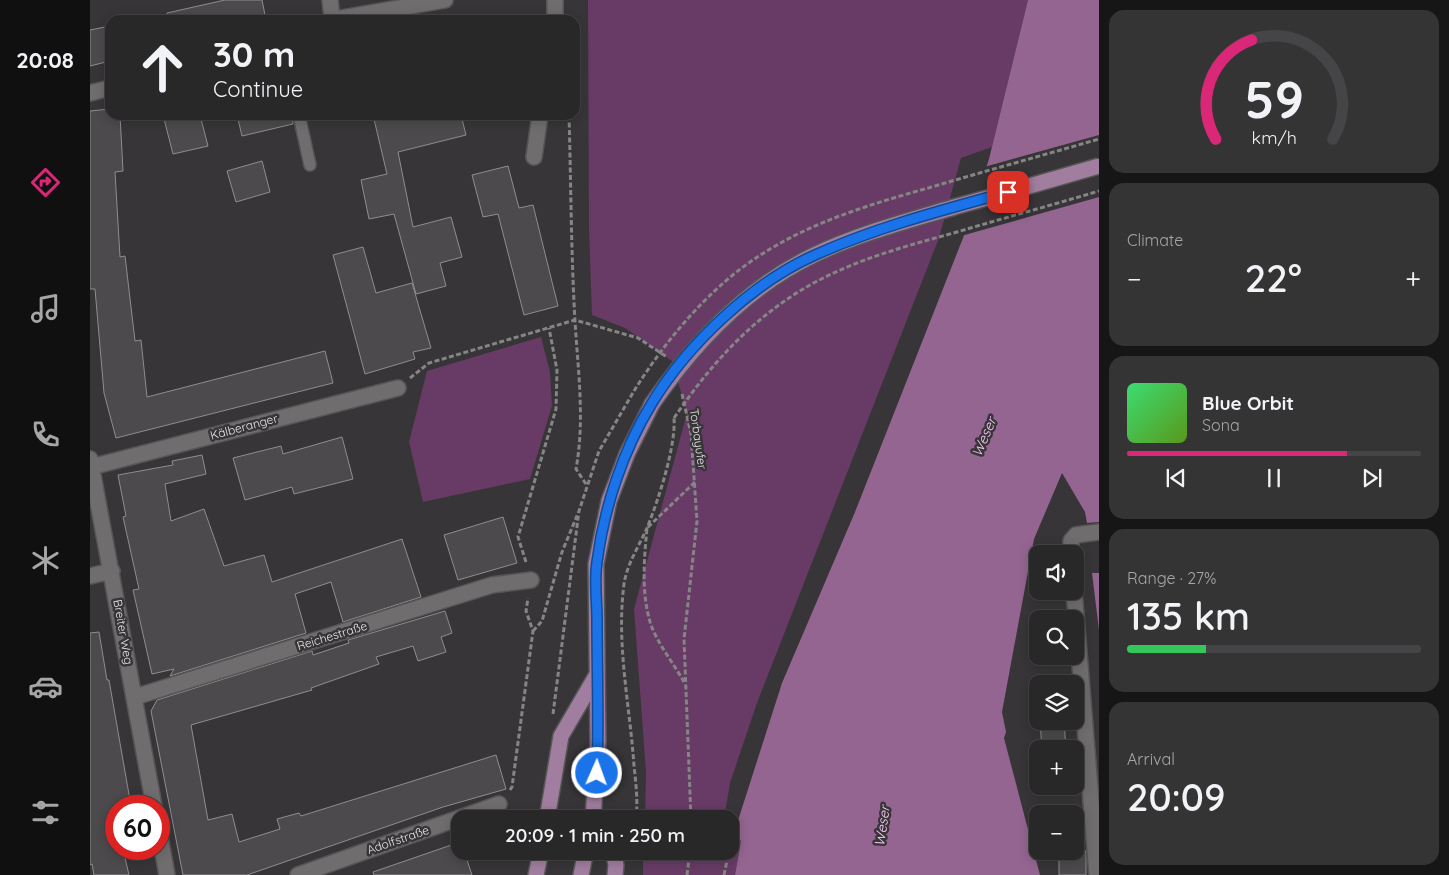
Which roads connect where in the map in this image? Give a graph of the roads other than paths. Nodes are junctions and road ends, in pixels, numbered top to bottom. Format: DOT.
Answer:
graph roads {
  1 [pos="330,0"];
  2 [pos="445,0"];
  3 [pos="555,0"];
  4 [pos="331,15"];
  5 [pos="355,15"];
  6 [pos="555,15"];
  7 [pos="105,89"];
  8 [pos="90,93"];
  9 [pos="300,120"];
  10 [pos="539,120"];
  11 [pos="534,157"];
  12 [pos="310,165"];
  13 [pos="1099,166"];
  14 [pos="398,388"];
  15 [pos="91,463"];
  16 [pos="1099,532"];
  17 [pos="1071,545"];
  18 [pos="112,571"];
  19 [pos="90,576"];
  20 [pos="531,580"];
  21 [pos="1075,600"];
  22 [pos="597,675"];
  23 [pos="135,698"];
  24 [pos="596,788"];
  25 [pos="152,795"];
  26 [pos="499,804"];
  27 [pos="549,810"];
  28 [pos="594,810"];
  29 [pos="602,810"];
  30 [pos="164,860"];
  31 [pos="539,860"];
  32 [pos="584,860"];
  33 [pos="615,860"];
  34 [pos="167,875"];
  35 [pos="298,875"];
  36 [pos="536,875"];
  37 [pos="581,875"];
  38 [pos="614,875"];
  39 [pos="1097,875"];
  1 -- 4 [label="street"];
  2 -- 5 [label="street"];
  3 -- 6 [label="street"];
  7 -- 8 [label="street"];
  9 -- 12 [label="lane"];
  10 -- 11 [label="street"];
  13 -- 22 [label="main road, bridge"];
  14 -- 15 [label="street, Kälberanger"];
  15 -- 18 [label="street, Breiter Weg"];
  16 -- 17 [label="street"];
  18 -- 19 [label="street"];
  18 -- 23 [label="street, Breiter Weg"];
  20 -- 23 [label="street, Reichestraße"];
  21 -- 39 [label="street"];
  22 -- 24 [label="main road"];
  22 -- 27 [label="main road"];
  23 -- 25 [label="street, Breiter Weg"];
  24 -- 28 [label="main road"];
  24 -- 29 [label="main road"];
  26 -- 35 [label="street, Adolfstraße"];
  30 -- 34 [label="street"];
  31 -- 36 [label="main road"];
  32 -- 37 [label="main road"];
  33 -- 38 [label="main road"];
}
